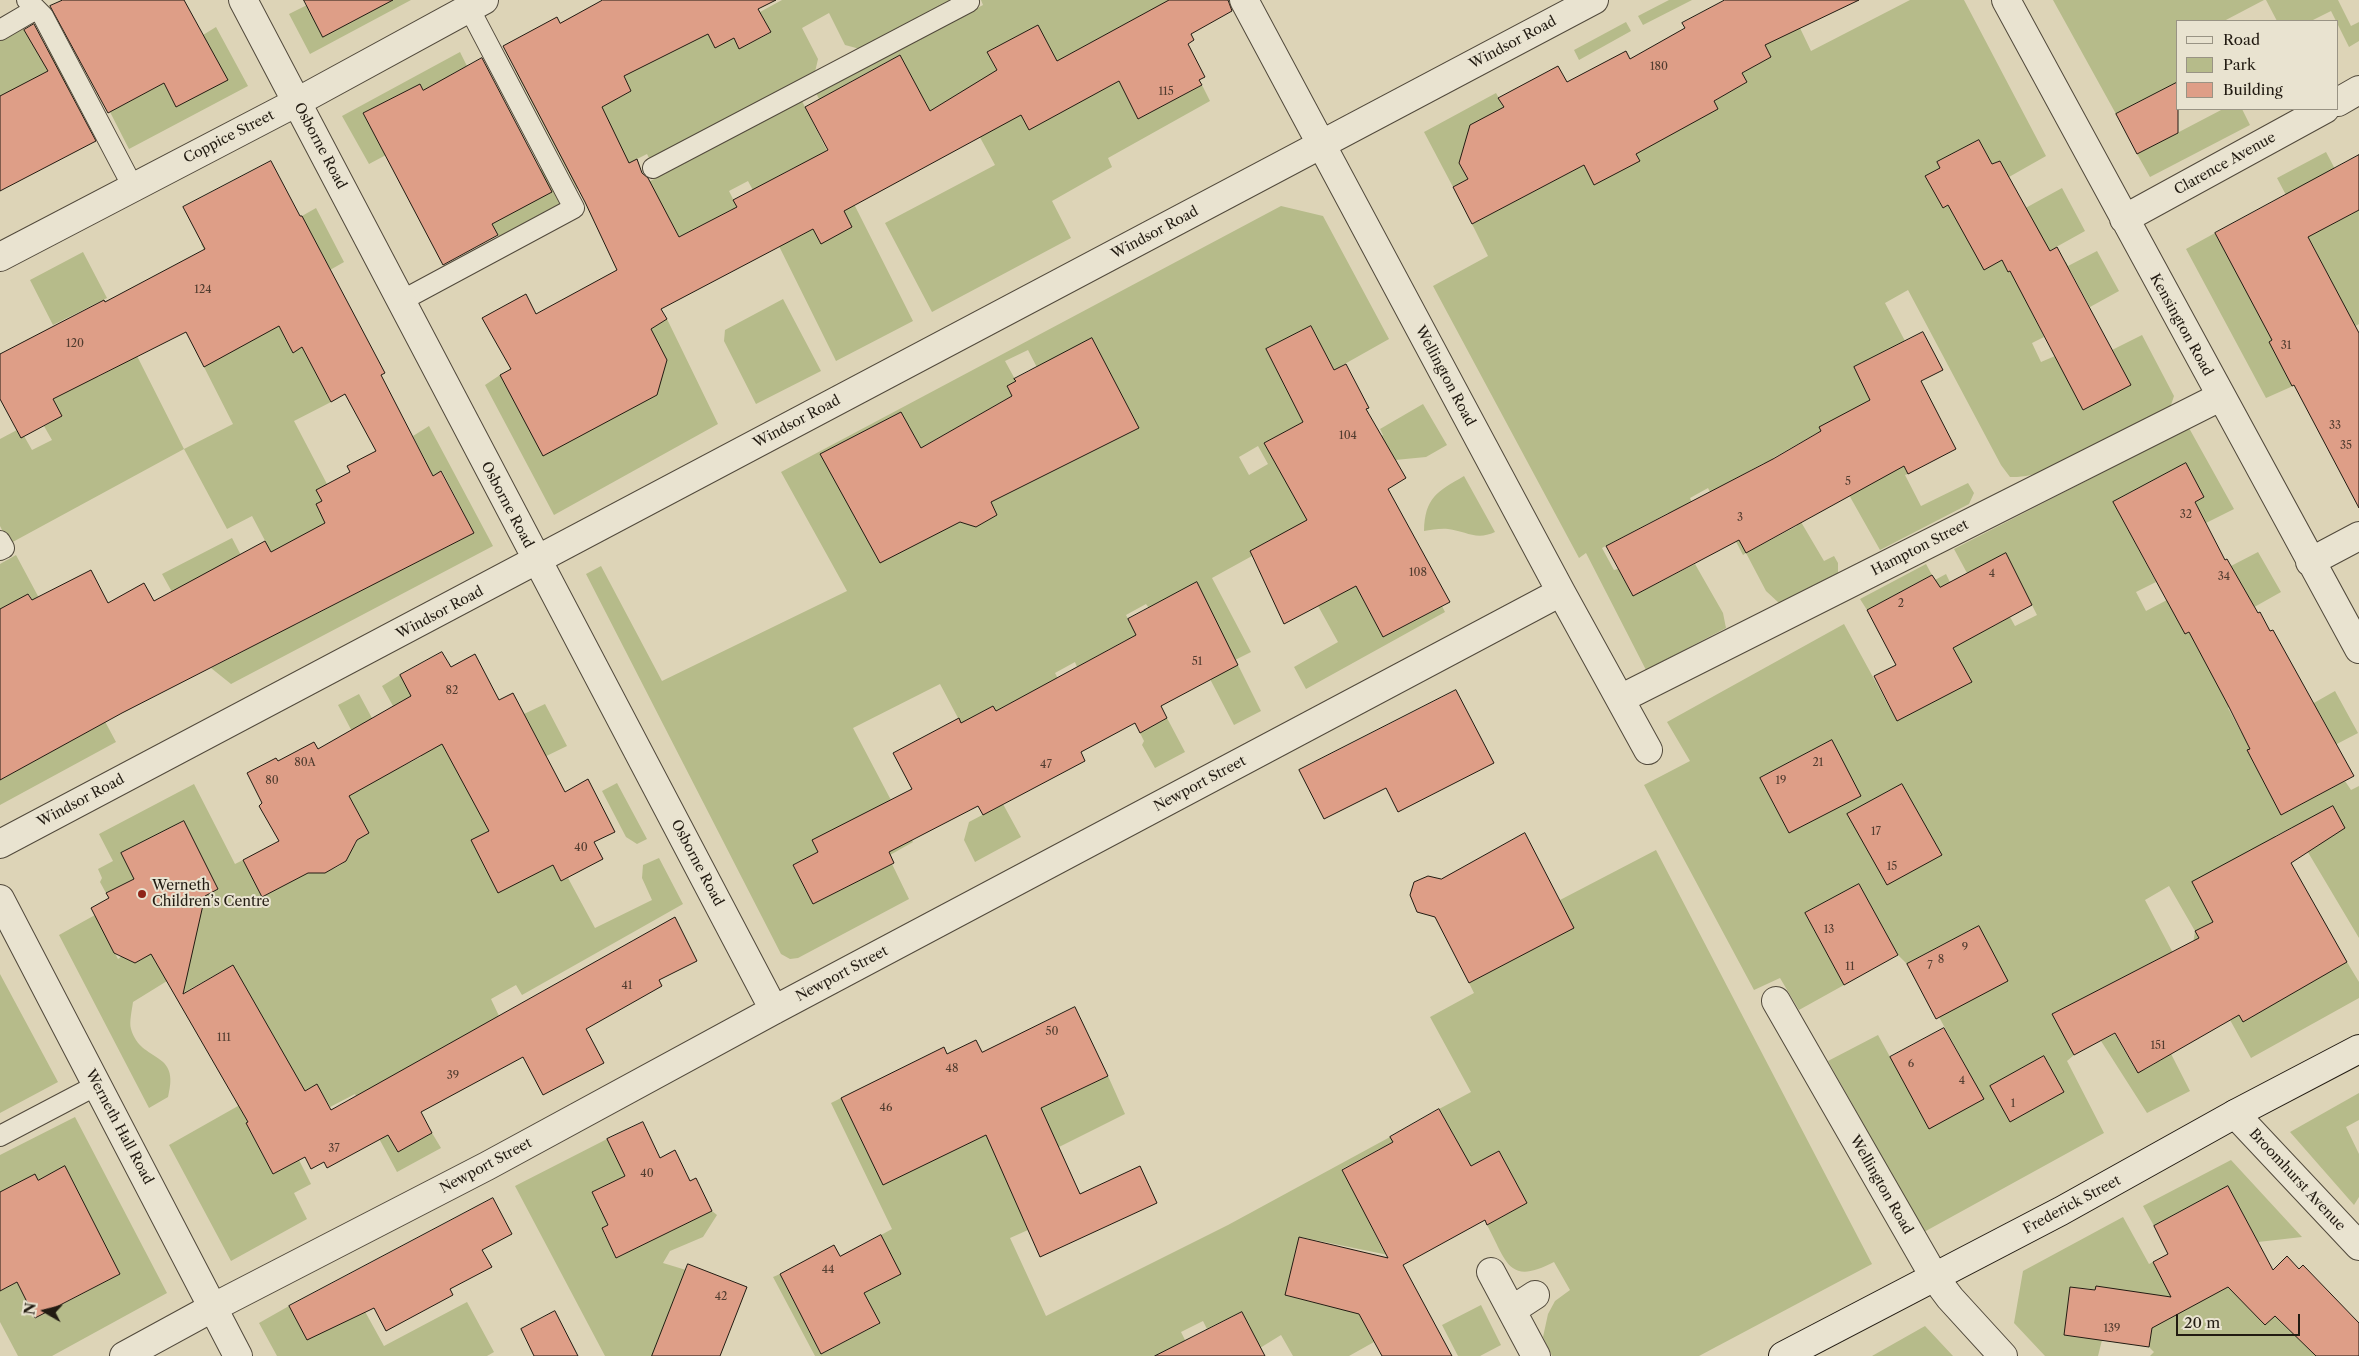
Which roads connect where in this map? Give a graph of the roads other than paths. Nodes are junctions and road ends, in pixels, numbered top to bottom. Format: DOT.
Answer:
graph roads {
  1 [pos="243,0"];
  2 [pos="968,0"];
  3 [pos="1244,0"];
  4 [pos="2006,0"];
  5 [pos="1580,3"];
  6 [pos="32,5"];
  7 [pos="464,6"];
  8 [pos="0,30"];
  9 [pos="2359,90"];
  10 [pos="2339,101"];
  11 [pos="297,102"];
  12 [pos="2323,110"];
  13 [pos="1322,145"];
  14 [pos="653,168"];
  15 [pos="134,187"];
  16 [pos="2124,218"];
  17 [pos="0,258"];
  18 [pos="401,301"];
  19 [pos="2220,397"];
  20 [pos="2359,536"];
  21 [pos="0,541"];
  22 [pos="0,550"];
  23 [pos="537,562"];
  24 [pos="2310,562"];
  25 [pos="1561,592"];
  26 [pos="2359,649"];
  27 [pos="1620,700"];
  28 [pos="1648,750"];
  29 [pos="0,844"];
  30 [pos="0,899"];
  31 [pos="1776,1001"];
  32 [pos="774,1010"];
  33 [pos="2359,1049"];
  34 [pos="97,1085"];
  35 [pos="2235,1114"];
  36 [pos="0,1136"];
  37 [pos="2359,1246"];
  38 [pos="1491,1272"];
  39 [pos="1935,1278"];
  40 [pos="1535,1295"];
  41 [pos="212,1308"];
  42 [pos="1512,1310"];
  43 [pos="124,1356"];
  44 [pos="238,1356"];
  45 [pos="1536,1356"];
  46 [pos="1782,1356"];
  47 [pos="2003,1356"];
  1 -- 11 [label="street, Osborne Road"];
  2 -- 14 [label="lane"];
  3 -- 13 [label="street, Wellington Road"];
  4 -- 16 [label="street, Kensington Road"];
  5 -- 13 [label="street, Windsor Road"];
  6 -- 8 [label="lane"];
  6 -- 15 [label="lane"];
  7 -- 11 [label="street, Coppice Street"];
  7 -- 18 [label="lane"];
  9 -- 10 [label="street"];
  11 -- 15 [label="street, Coppice Street"];
  11 -- 18 [label="street, Osborne Road"];
  12 -- 16 [label="street, Clarence Avenue"];
  13 -- 23 [label="street, Windsor Road"];
  13 -- 25 [label="street, Wellington Road"];
  15 -- 17 [label="street, Coppice Street"];
  16 -- 19 [label="street, Kensington Road"];
  18 -- 23 [label="street, Osborne Road"];
  19 -- 24 [label="street, Kensington Road"];
  19 -- 27 [label="street, Hampton Street"];
  20 -- 24 [label="street"];
  21 -- 22 [label="lane"];
  23 -- 29 [label="street, Windsor Road"];
  23 -- 32 [label="street, Osborne Road"];
  24 -- 26 [label="street, Kensington Road"];
  25 -- 27 [label="street, Wellington Road"];
  25 -- 32 [label="street, Newport Street"];
  27 -- 28 [label="street, Wellington Road"];
  30 -- 34 [label="street, Werneth Hall Road"];
  31 -- 39 [label="street, Wellington Road"];
  32 -- 41 [label="street, Newport Street"];
  33 -- 35 [label="street, Frederick Street"];
  34 -- 36 [label="lane"];
  34 -- 41 [label="street, Werneth Hall Road"];
  35 -- 37 [label="street, Broomhurst Avenue"];
  35 -- 39 [label="street, Frederick Street"];
  38 -- 42 [label="street"];
  39 -- 46 [label="street, Frederick Street"];
  39 -- 47 [label="street, Wellington Road"];
  40 -- 42 [label="street"];
  41 -- 43 [label="street, Newport Street"];
  41 -- 44 [label="street, Werneth Hall Road"];
  42 -- 45 [label="street"];
}
